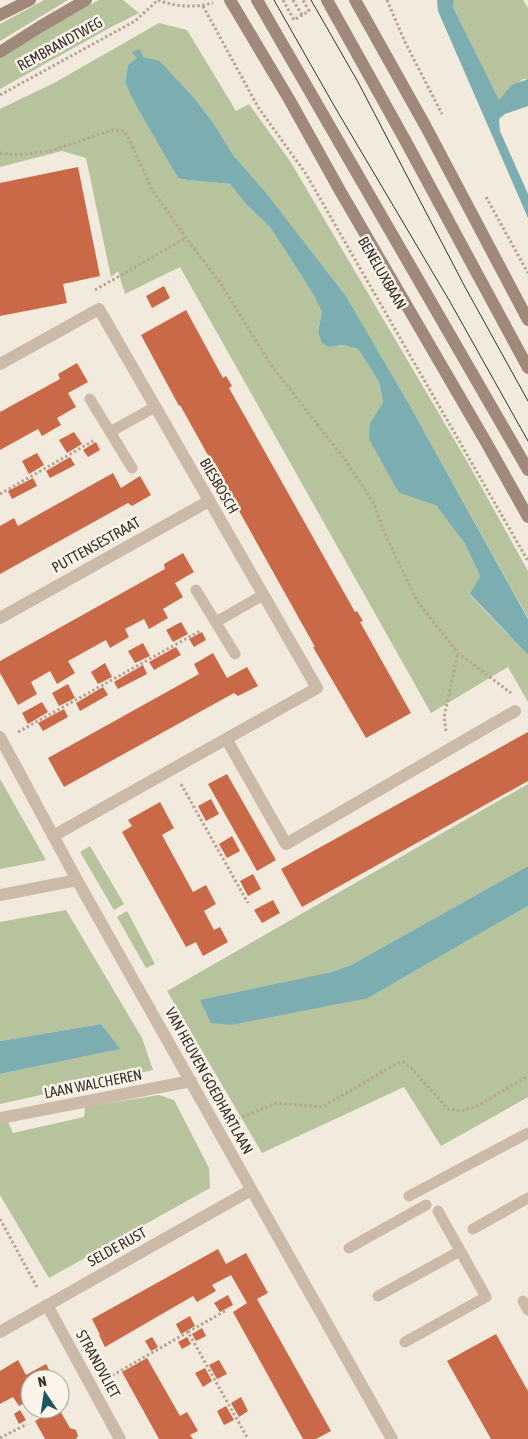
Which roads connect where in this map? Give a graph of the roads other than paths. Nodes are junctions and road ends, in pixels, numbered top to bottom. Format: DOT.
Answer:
graph roads {
  1 [pos="30,0"];
  2 [pos="86,0"];
  3 [pos="225,0"];
  4 [pos="257,0"];
  5 [pos="327,0"];
  6 [pos="355,0"];
  7 [pos="0,15"];
  8 [pos="0,52"];
  9 [pos="528,320"];
  10 [pos="0,364"];
  11 [pos="528,368"];
  12 [pos="90,399"];
  13 [pos="155,407"];
  14 [pos="110,432"];
  15 [pos="132,468"];
  16 [pos="528,470"];
  17 [pos="209,500"];
  18 [pos="528,517"];
  19 [pos="196,590"];
  20 [pos="263,595"];
  21 [pos="0,618"];
  22 [pos="216,622"];
  23 [pos="235,654"];
  24 [pos="515,711"];
  25 [pos="1,739"];
  26 [pos="227,740"];
  27 [pos="53,836"];
  28 [pos="77,880"];
  29 [pos="0,895"];
  30 [pos="191,1081"];
  31 [pos="0,1118"];
  32 [pos="528,1133"];
  33 [pos="250,1190"];
  34 [pos="409,1196"];
  35 [pos="528,1198"];
  36 [pos="426,1205"];
  37 [pos="438,1211"];
  38 [pos="473,1229"];
  39 [pos="349,1248"];
  40 [pos="460,1252"];
  41 [pos="378,1296"];
  42 [pos="47,1305"];
  43 [pos="0,1332"];
  44 [pos="405,1342"];
  45 [pos="120,1439"];
  46 [pos="392,1439"];
  1 -- 7 [label="street"];
  2 -- 8 [label="street, REMBRANDTWEG"];
  3 -- 18 [label="street, BENELUXBAAN"];
  4 -- 16 [label="street, BENELUXBAAN"];
  5 -- 11 [label="street"];
  6 -- 9 [label="street"];
  10 -- 13 [label="street, BIESBOSCH"];
  12 -- 14 [label="lane"];
  13 -- 14 [label="lane"];
  13 -- 17 [label="street, BIESBOSCH"];
  14 -- 15 [label="lane"];
  17 -- 20 [label="street, BIESBOSCH"];
  17 -- 21 [label="street, PUTTENSESTRAAT"];
  19 -- 22 [label="lane"];
  20 -- 22 [label="lane"];
  20 -- 26 [label="street, BIESBOSCH"];
  22 -- 23 [label="lane"];
  24 -- 26 [label="street"];
  25 -- 27 [label="street, VAN HEUVEN GOEDHARTLAAN"];
  26 -- 27 [label="street, BIESBOSCH"];
  27 -- 28 [label="street, VAN HEUVEN GOEDHARTLAAN"];
  28 -- 29 [label="street"];
  28 -- 30 [label="street, VAN HEUVEN GOEDHARTLAAN"];
  30 -- 31 [label="street, LAAN WALCHEREN"];
  30 -- 33 [label="street, VAN HEUVEN GOEDHARTLAAN"];
  32 -- 34 [label="lane"];
  33 -- 42 [label="street, SELDE RUST"];
  33 -- 46 [label="street, VAN HEUVEN GOEDHARTLAAN"];
  35 -- 38 [label="lane"];
  36 -- 39 [label="lane"];
  37 -- 40 [label="lane"];
  40 -- 41 [label="lane"];
  40 -- 44 [label="lane"];
  42 -- 43 [label="street, SELDE RUST"];
  42 -- 45 [label="street, STRANDVLIET"];
}
